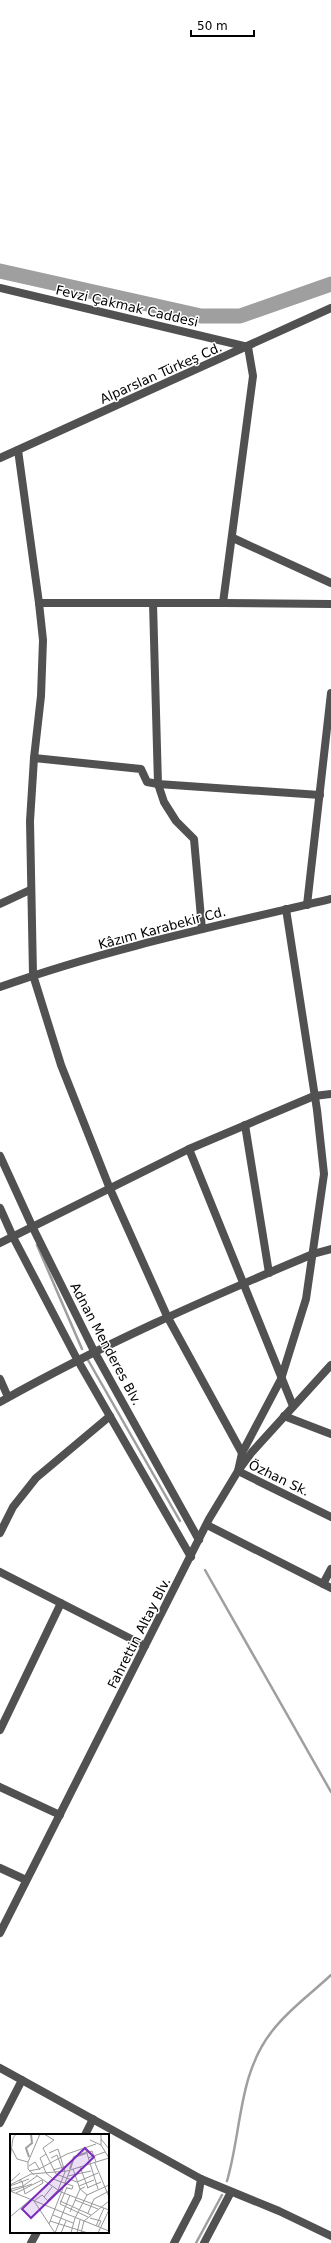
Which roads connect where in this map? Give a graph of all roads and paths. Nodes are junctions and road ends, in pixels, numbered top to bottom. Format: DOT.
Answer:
graph roads {
  1 [pos="0,288"];
  2 [pos="331,308"];
  3 [pos="248,347"];
  4 [pos="18,450"];
  5 [pos="0,458"];
  6 [pos="233,538"];
  7 [pos="331,583"];
  8 [pos="40,603"];
  9 [pos="153,603"];
  10 [pos="223,603"];
  11 [pos="331,604"];
  12 [pos="331,693"];
  13 [pos="34,758"];
  14 [pos="158,784"];
  15 [pos="320,795"];
  16 [pos="30,890"];
  17 [pos="331,899"];
  18 [pos="0,904"];
  19 [pos="307,905"];
  20 [pos="286,909"];
  21 [pos="202,929"];
  22 [pos="33,975"];
  23 [pos="0,987"];
  24 [pos="331,1094"];
  25 [pos="314,1096"];
  26 [pos="244,1125"];
  27 [pos="189,1148"];
  28 [pos="0,1156"];
  29 [pos="110,1189"];
  30 [pos="0,1208"];
  31 [pos="33,1228"];
  32 [pos="13,1237"];
  33 [pos="0,1244"];
  34 [pos="331,1249"];
  35 [pos="313,1254"];
  36 [pos="269,1273"];
  37 [pos="242,1284"];
  38 [pos="167,1316"];
  39 [pos="94,1351"];
  40 [pos="78,1359"];
  41 [pos="331,1365"];
  42 [pos="0,1378"];
  43 [pos="281,1379"];
  44 [pos="8,1397"];
  45 [pos="0,1402"];
  46 [pos="293,1406"];
  47 [pos="110,1416"];
  48 [pos="284,1416"];
  49 [pos="331,1434"];
  50 [pos="242,1453"];
  51 [pos="238,1471"];
  52 [pos="331,1517"];
  53 [pos="207,1525"];
  54 [pos="0,1533"];
  55 [pos="199,1540"];
  56 [pos="191,1556"];
  57 [pos="331,1569"];
  58 [pos="0,1572"];
  59 [pos="323,1584"];
  60 [pos="331,1588"];
  61 [pos="61,1603"];
  62 [pos="145,1646"];
  63 [pos="0,1730"];
  64 [pos="0,1787"];
  65 [pos="60,1815"];
  66 [pos="0,1868"];
  67 [pos="26,1880"];
  68 [pos="0,1933"];
  69 [pos="0,2068"];
  70 [pos="22,2080"];
  71 [pos="92,2119"];
  72 [pos="0,2123"];
  73 [pos="85,2134"];
  74 [pos="201,2179"];
  75 [pos="231,2192"];
  76 [pos="36,2233"];
  77 [pos="331,2236"];
  78 [pos="31,2243"];
  79 [pos="174,2243"];
  80 [pos="204,2243"];
  1 -- 3 [label="street, Fevzi Çakmak Caddesi"];
  2 -- 3 [label="street, Alparslan Türkeş Cd."];
  3 -- 4 [label="street, Alparslan Türkeş Cd."];
  3 -- 6 [label="street"];
  4 -- 5 [label="street, Alparslan Türkeş Cd."];
  4 -- 8 [label="street"];
  6 -- 7 [label="street"];
  6 -- 10 [label="street"];
  8 -- 9 [label="street"];
  8 -- 13 [label="street"];
  9 -- 10 [label="street"];
  9 -- 14 [label="street"];
  10 -- 11 [label="street"];
  12 -- 15 [label="street"];
  13 -- 14 [label="street"];
  13 -- 16 [label="street"];
  14 -- 15 [label="street"];
  14 -- 21 [label="street"];
  15 -- 19 [label="street"];
  16 -- 18 [label="street"];
  16 -- 22 [label="street"];
  17 -- 19 [label="street, Kâzım Karabekir Cd."];
  19 -- 20 [label="street, Kâzım Karabekir Cd."];
  20 -- 21 [label="street, Kâzım Karabekir Cd."];
  20 -- 25 [label="street"];
  21 -- 22 [label="street, Kâzım Karabekir Cd."];
  22 -- 23 [label="street, Kâzım Karabekir Cd."];
  22 -- 29 [label="street"];
  24 -- 25 [label="street"];
  25 -- 26 [label="street"];
  25 -- 35 [label="street"];
  26 -- 27 [label="street"];
  26 -- 36 [label="street"];
  27 -- 29 [label="street"];
  27 -- 37 [label="street"];
  28 -- 31 [label="street, Adnan Menderes Blv."];
  29 -- 31 [label="street"];
  29 -- 38 [label="street"];
  30 -- 32 [label="street"];
  31 -- 32 [label="street"];
  31 -- 39 [label="street, Adnan Menderes Blv."];
  32 -- 33 [label="street"];
  32 -- 40 [label="street"];
  34 -- 35 [label="street"];
  35 -- 36 [label="street"];
  35 -- 43 [label="street"];
  36 -- 37 [label="street"];
  37 -- 38 [label="street"];
  37 -- 43 [label="street"];
  38 -- 39 [label="street"];
  38 -- 50 [label="street"];
  39 -- 40 [label="street"];
  39 -- 55 [label="street, Adnan Menderes Blv."];
  40 -- 44 [label="street"];
  40 -- 47 [label="street"];
  41 -- 46 [label="street, Fahrettin Altay Blv."];
  42 -- 44 [label="street"];
  43 -- 46 [label="street"];
  43 -- 50 [label="street"];
  44 -- 45 [label="street"];
  46 -- 48 [label="street, Fahrettin Altay Blv."];
  47 -- 54 [label="street"];
  47 -- 56 [label="street"];
  48 -- 49 [label="street"];
  48 -- 51 [label="street, Fahrettin Altay Blv."];
  50 -- 51 [label="street"];
  51 -- 52 [label="street, Özhan Sk."];
  51 -- 53 [label="street, Fahrettin Altay Blv."];
  53 -- 55 [label="street, Fahrettin Altay Blv."];
  53 -- 59 [label="street"];
  55 -- 56 [label="street, Fahrettin Altay Blv."];
  56 -- 62 [label="street, Fahrettin Altay Blv."];
  57 -- 59 [label="street"];
  58 -- 61 [label="street"];
  59 -- 60 [label="street"];
  61 -- 62 [label="street"];
  61 -- 63 [label="street"];
  62 -- 65 [label="street, Fahrettin Altay Blv."];
  64 -- 65 [label="street"];
  65 -- 67 [label="street, Fahrettin Altay Blv."];
  66 -- 67 [label="street"];
  67 -- 68 [label="street, Fahrettin Altay Blv."];
  69 -- 70 [label="street"];
  70 -- 71 [label="street"];
  70 -- 72 [label="street"];
  71 -- 73 [label="street"];
  71 -- 74 [label="street"];
  74 -- 75 [label="street"];
  74 -- 79 [label="street"];
  75 -- 77 [label="street"];
  75 -- 80 [label="street"];
  76 -- 78 [label="street"];
}
